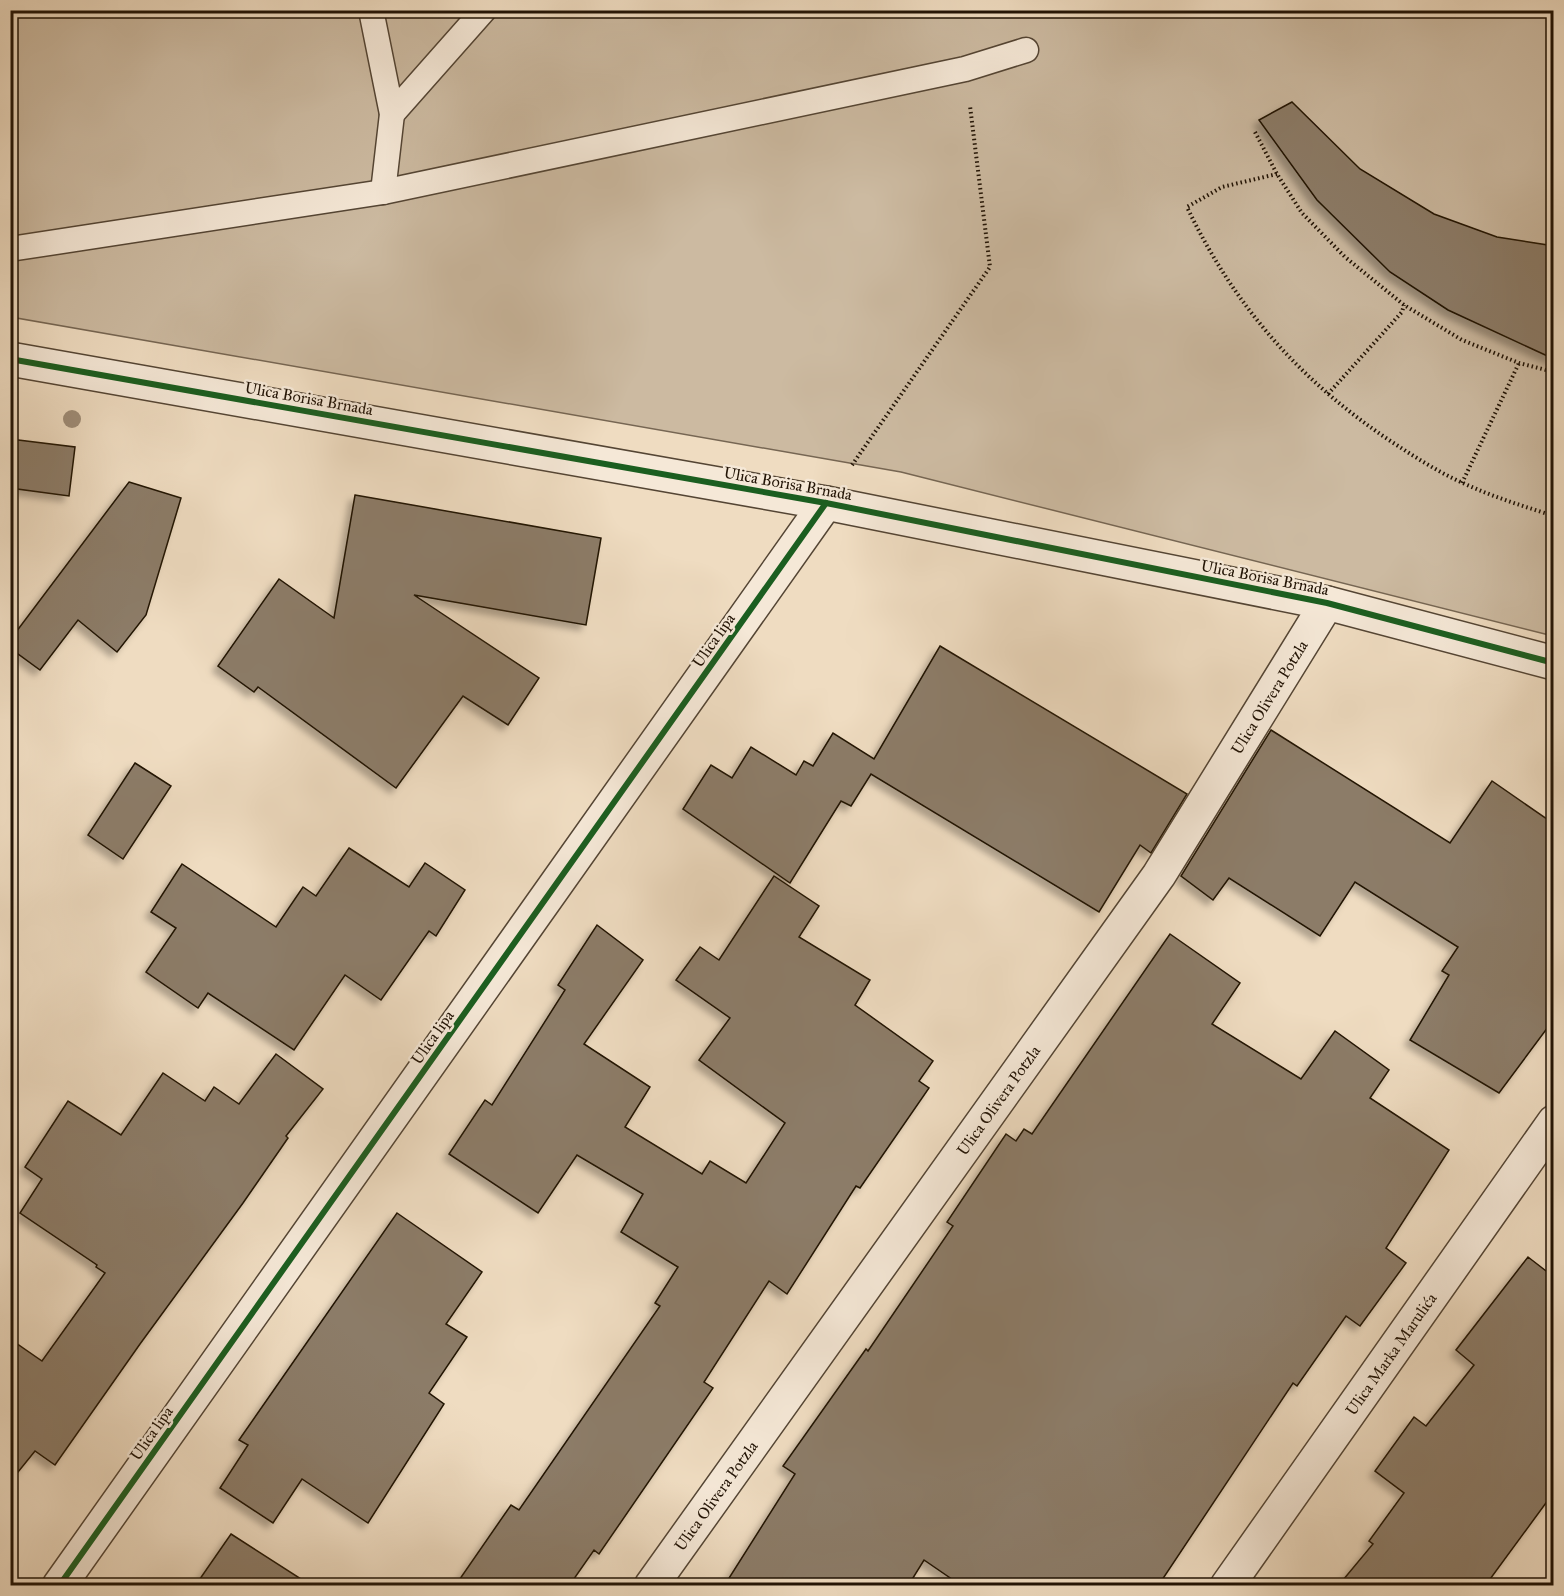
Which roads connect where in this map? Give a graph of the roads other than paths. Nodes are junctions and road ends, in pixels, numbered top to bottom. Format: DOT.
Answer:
graph roads {
  1 [pos="371,10"];
  2 [pos="484,10"];
  3 [pos="1026,50"];
  4 [pos="392,114"];
  5 [pos="383,192"];
  6 [pos="10,249"];
  7 [pos="10,359"];
  8 [pos="826,503"];
  9 [pos="1327,603"];
  10 [pos="1554,663"];
  11 [pos="1554,1122"];
  12 [pos="59,1586"];
  13 [pos="651,1586"];
  14 [pos="1227,1586"];
  1 -- 4 [label="lane"];
  2 -- 4 [label="lane"];
  3 -- 5 [label="lane"];
  4 -- 5 [label="lane"];
  5 -- 6 [label="lane"];
  7 -- 8 [label="street, Ulica Borisa Brnada"];
  8 -- 9 [label="street, Ulica Borisa Brnada"];
  8 -- 12 [label="street, Ulica lipa"];
  9 -- 10 [label="street, Ulica Borisa Brnada"];
  9 -- 13 [label="street, Ulica Olivera Potzla"];
  11 -- 14 [label="street, Ulica Marka Marulića"];
}
